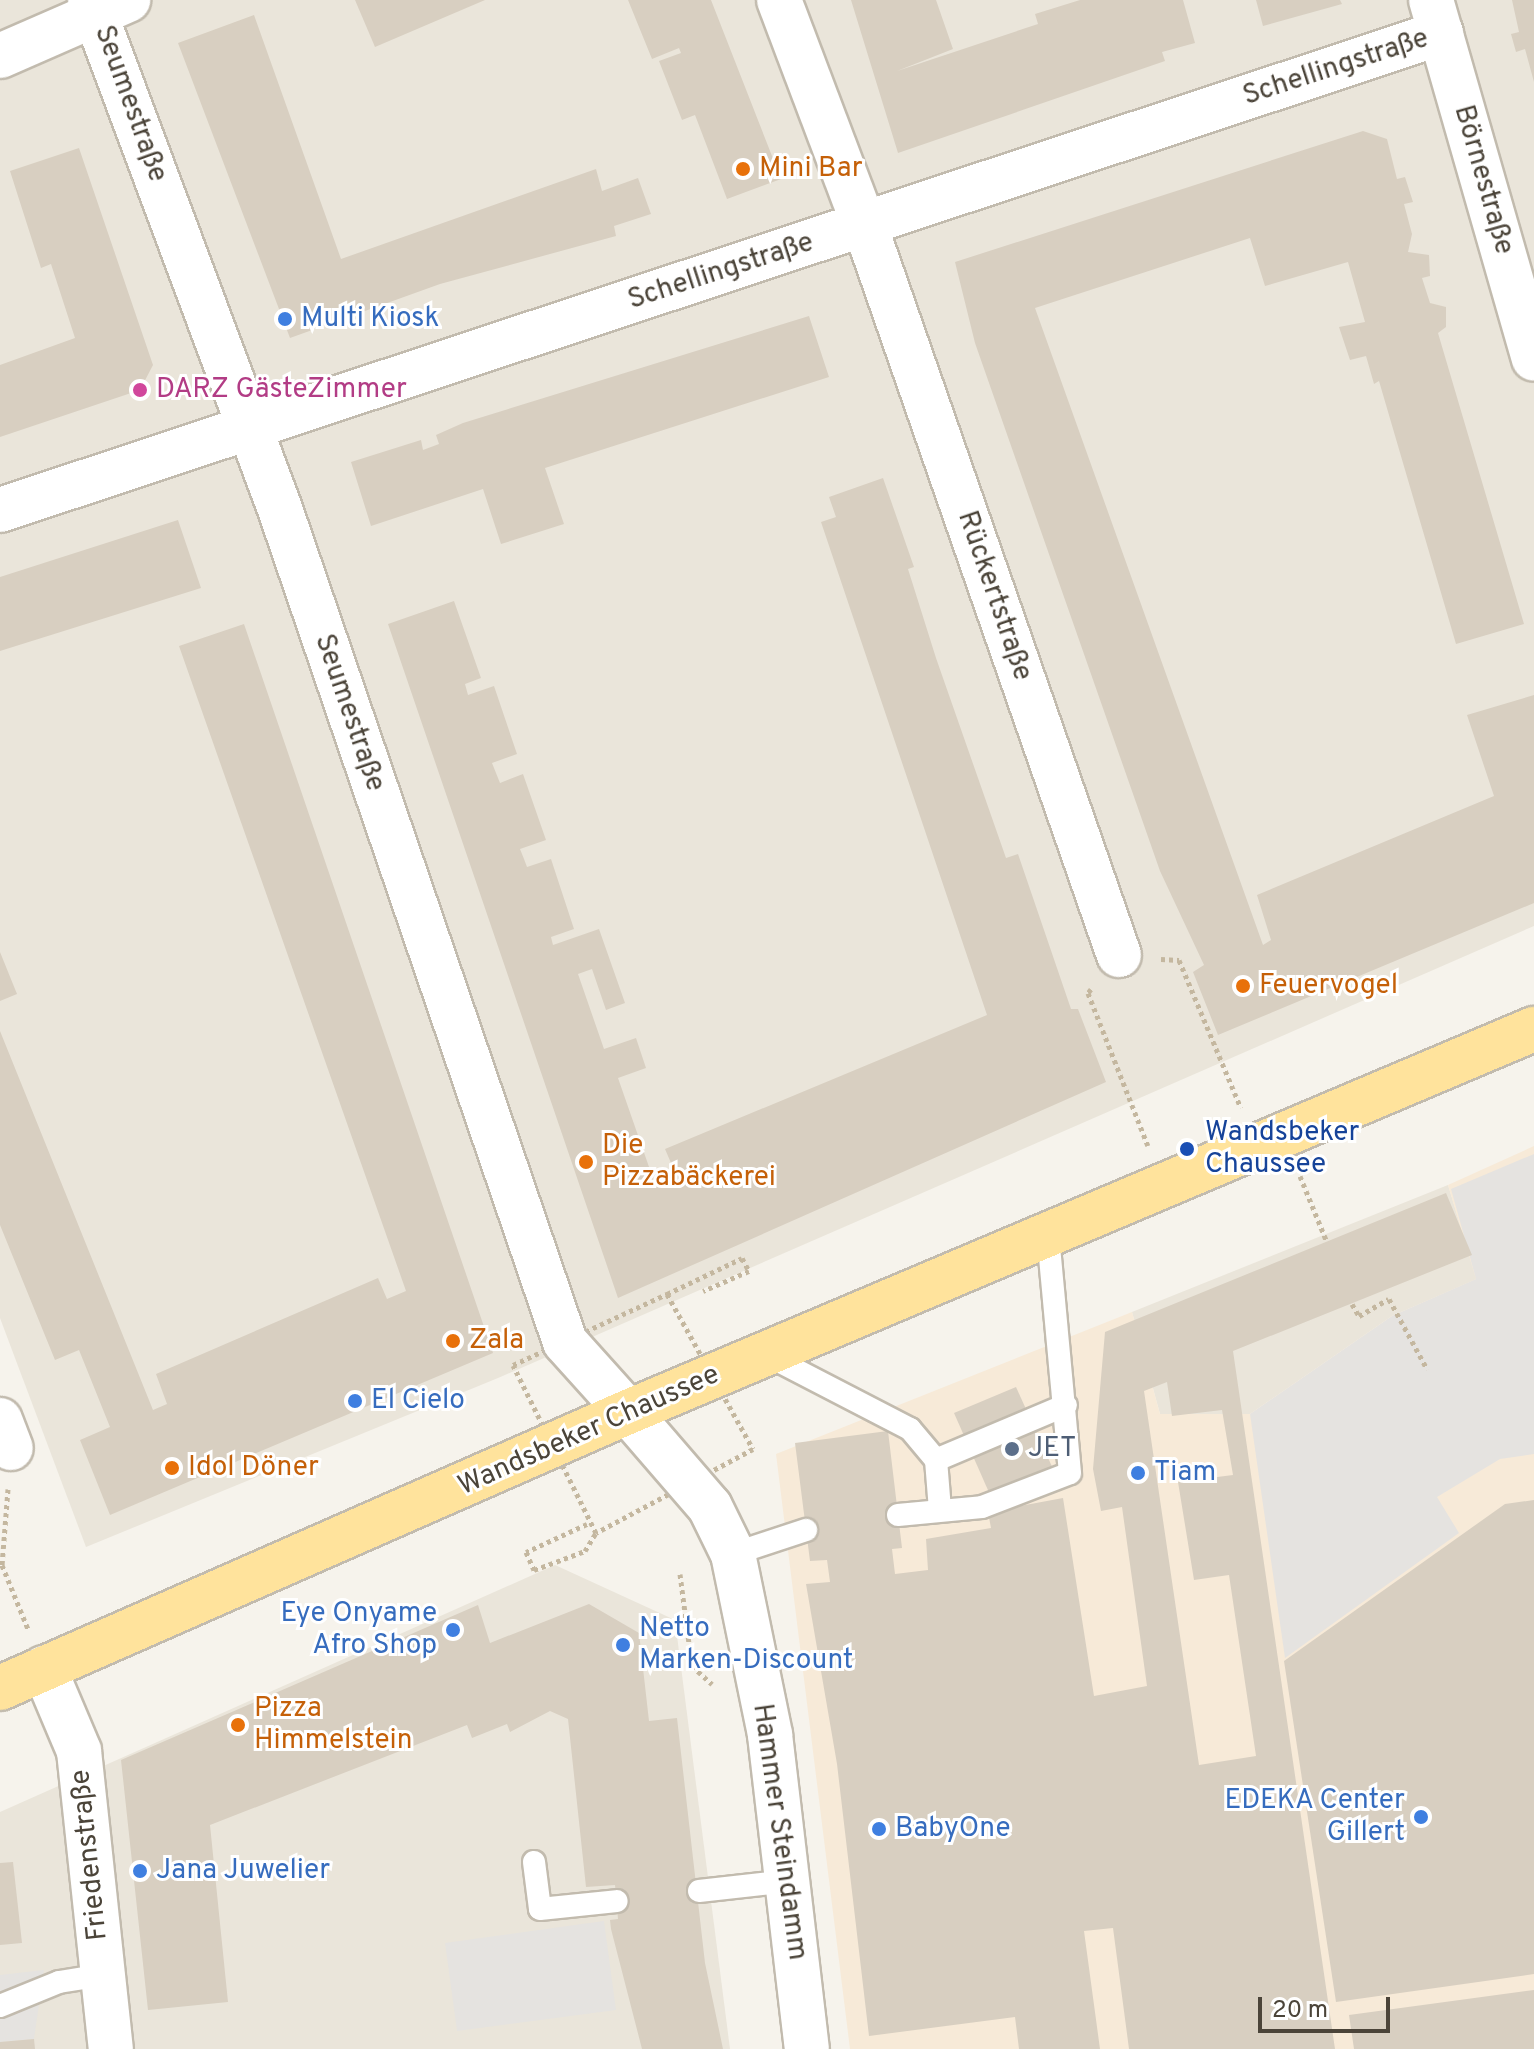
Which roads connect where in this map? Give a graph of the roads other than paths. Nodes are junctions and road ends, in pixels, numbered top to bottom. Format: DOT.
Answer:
graph roads {
  1 [pos="779,0"];
  2 [pos="105,5"];
  3 [pos="1436,16"];
  4 [pos="0,56"];
  5 [pos="864,224"];
  6 [pos="1534,359"];
  7 [pos="249,430"];
  8 [pos="0,510"];
  9 [pos="1119,955"];
  10 [pos="1534,1029"];
  11 [pos="1048,1235"];
  12 [pos="767,1355"];
  13 [pos="1066,1405"];
  14 [pos="628,1412"];
  15 [pos="936,1460"];
  16 [pos="940,1510"];
  17 [pos="898,1515"];
  18 [pos="806,1530"];
  19 [pos="733,1554"];
  20 [pos="44,1668"];
  21 [pos="0,1688"];
  22 [pos="534,1862"];
  23 [pos="788,1881"];
  24 [pos="699,1891"];
  25 [pos="617,1901"];
  26 [pos="103,1975"];
  27 [pos="0,2006"];
  28 [pos="111,2049"];
  29 [pos="807,2049"];
  1 -- 5 [label="street, Rückertstraße"];
  2 -- 4 [label="street"];
  2 -- 7 [label="street, Seumestraße"];
  3 -- 5 [label="street, Schellingstraße"];
  3 -- 6 [label="street, Börnestraße"];
  5 -- 7 [label="street, Schellingstraße"];
  5 -- 9 [label="street, Rückertstraße"];
  7 -- 8 [label="street, Schellingstraße"];
  7 -- 14 [label="street, Seumestraße"];
  10 -- 11 [label="main road, Wandsbeker Chaussee"];
  11 -- 12 [label="main road, Wandsbeker Chaussee"];
  11 -- 13 [label="lane"];
  12 -- 14 [label="main road, Wandsbeker Chaussee"];
  12 -- 15 [label="lane"];
  13 -- 15 [label="lane"];
  13 -- 16 [label="lane"];
  14 -- 19 [label="street, Hammer Steindamm"];
  14 -- 20 [label="main road, Wandsbeker Chaussee"];
  15 -- 16 [label="lane"];
  16 -- 17 [label="lane"];
  18 -- 19 [label="lane"];
  19 -- 23 [label="street, Hammer Steindamm"];
  20 -- 21 [label="main road, Wandsbeker Chaussee"];
  20 -- 26 [label="street, Friedenstraße"];
  22 -- 25 [label="lane"];
  23 -- 24 [label="lane"];
  23 -- 29 [label="street, Hammer Steindamm"];
  26 -- 27 [label="lane"];
  26 -- 28 [label="street, Friedenstraße"];
}
